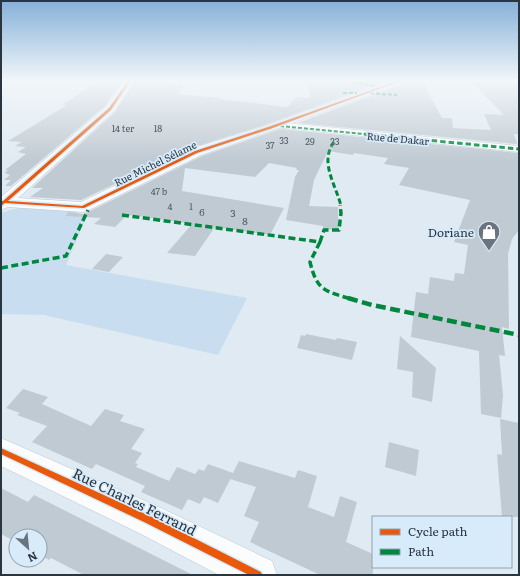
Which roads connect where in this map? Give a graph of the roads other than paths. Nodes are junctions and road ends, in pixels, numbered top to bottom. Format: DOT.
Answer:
graph roads {
  1 [pos="111,107"];
  2 [pos="327,107"];
  3 [pos="276,125"];
  4 [pos="519,149"];
  5 [pos="2,203"];
  6 [pos="1,451"];
  7 [pos="258,575"];
  1 -- 5 [label="street"];
  2 -- 3 [label="street, Rue Michel Sélame"];
  3 -- 4 [label="street, Rue de Dakar"];
  3 -- 5 [label="street, Rue Michel Sélame"];
  6 -- 7 [label="street, Rue Charles Ferrand"];
}
